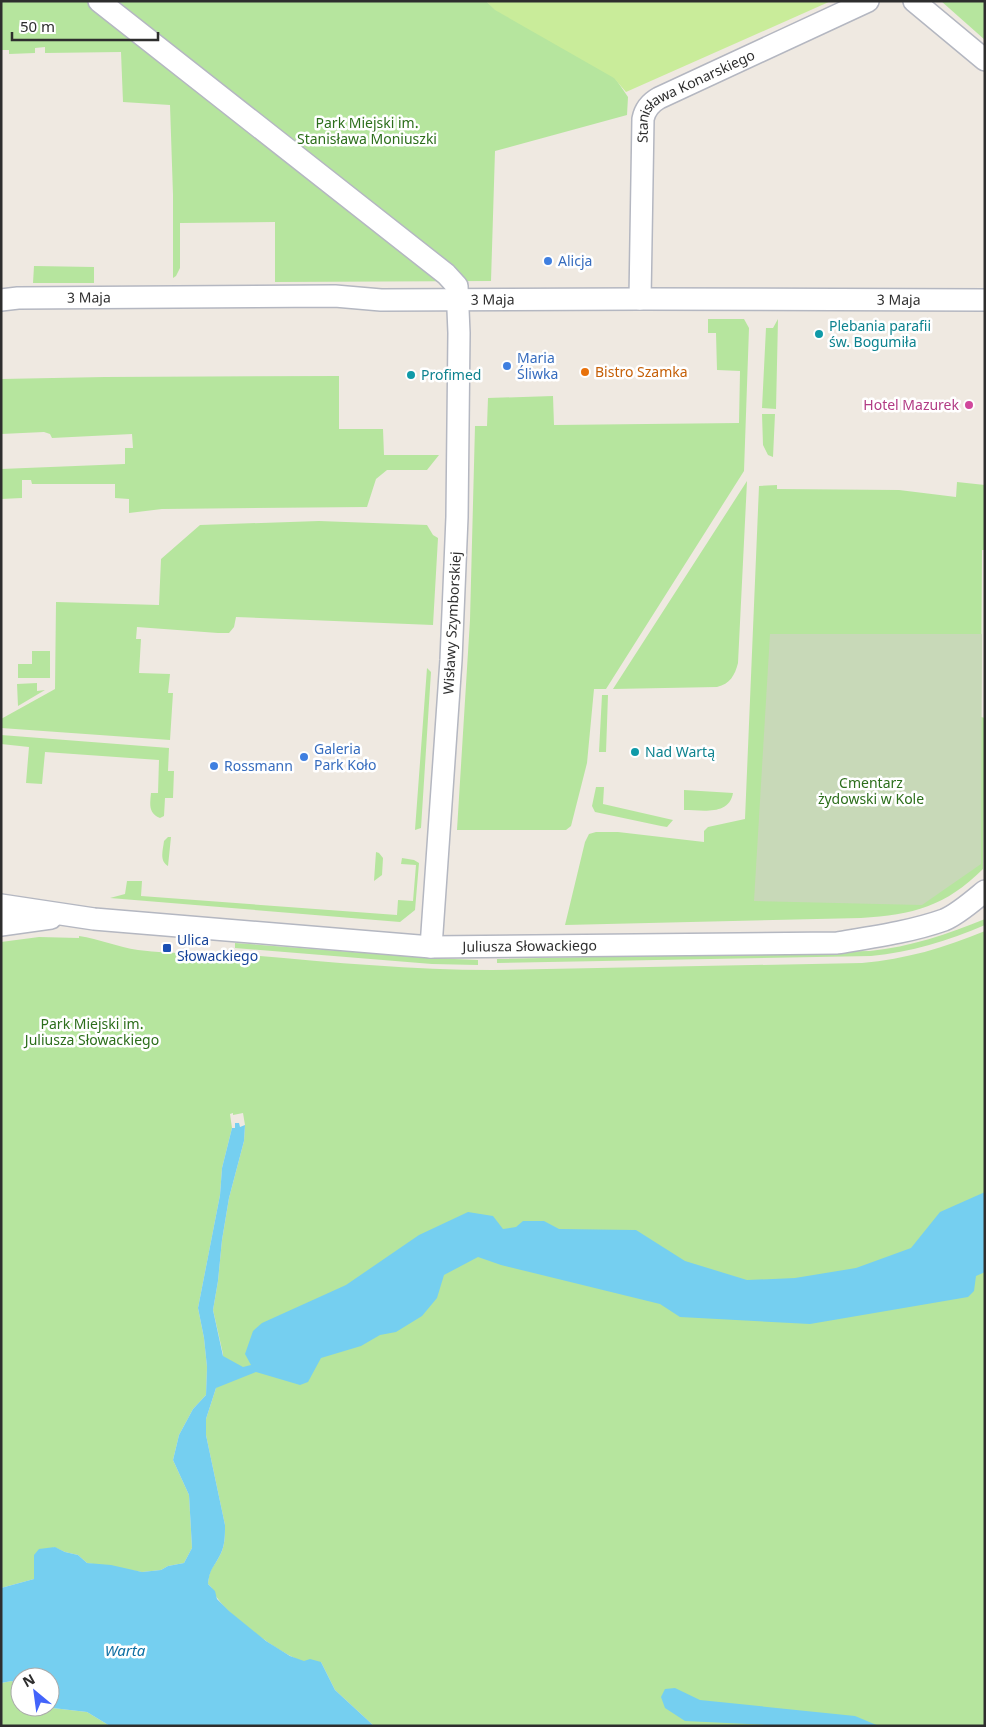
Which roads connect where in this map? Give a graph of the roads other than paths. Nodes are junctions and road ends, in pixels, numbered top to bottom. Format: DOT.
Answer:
graph roads {
  1 [pos="99,1"];
  2 [pos="868,1"];
  3 [pos="914,1"];
  4 [pos="985,60"];
  5 [pos="459,299"];
  6 [pos="640,299"];
  7 [pos="1,300"];
  8 [pos="985,300"];
  9 [pos="985,890"];
  10 [pos="1,905"];
  11 [pos="66,916"];
  12 [pos="1,924"];
  13 [pos="431,947"];
  1 -- 5 [label="street"];
  2 -- 6 [label="street, Stanisława Konarskiego"];
  3 -- 4 [label="street"];
  5 -- 6 [label="street, 3 Maja"];
  5 -- 7 [label="street, 3 Maja"];
  5 -- 13 [label="street, Wisławy Szymborskiej"];
  6 -- 8 [label="street, 3 Maja"];
  9 -- 13 [label="street, Juliusza Słowackiego"];
  10 -- 11 [label="street, Juliusza Słowackiego"];
  11 -- 12 [label="street, Juliusza Słowackiego"];
  11 -- 13 [label="street, Juliusza Słowackiego"];
}
